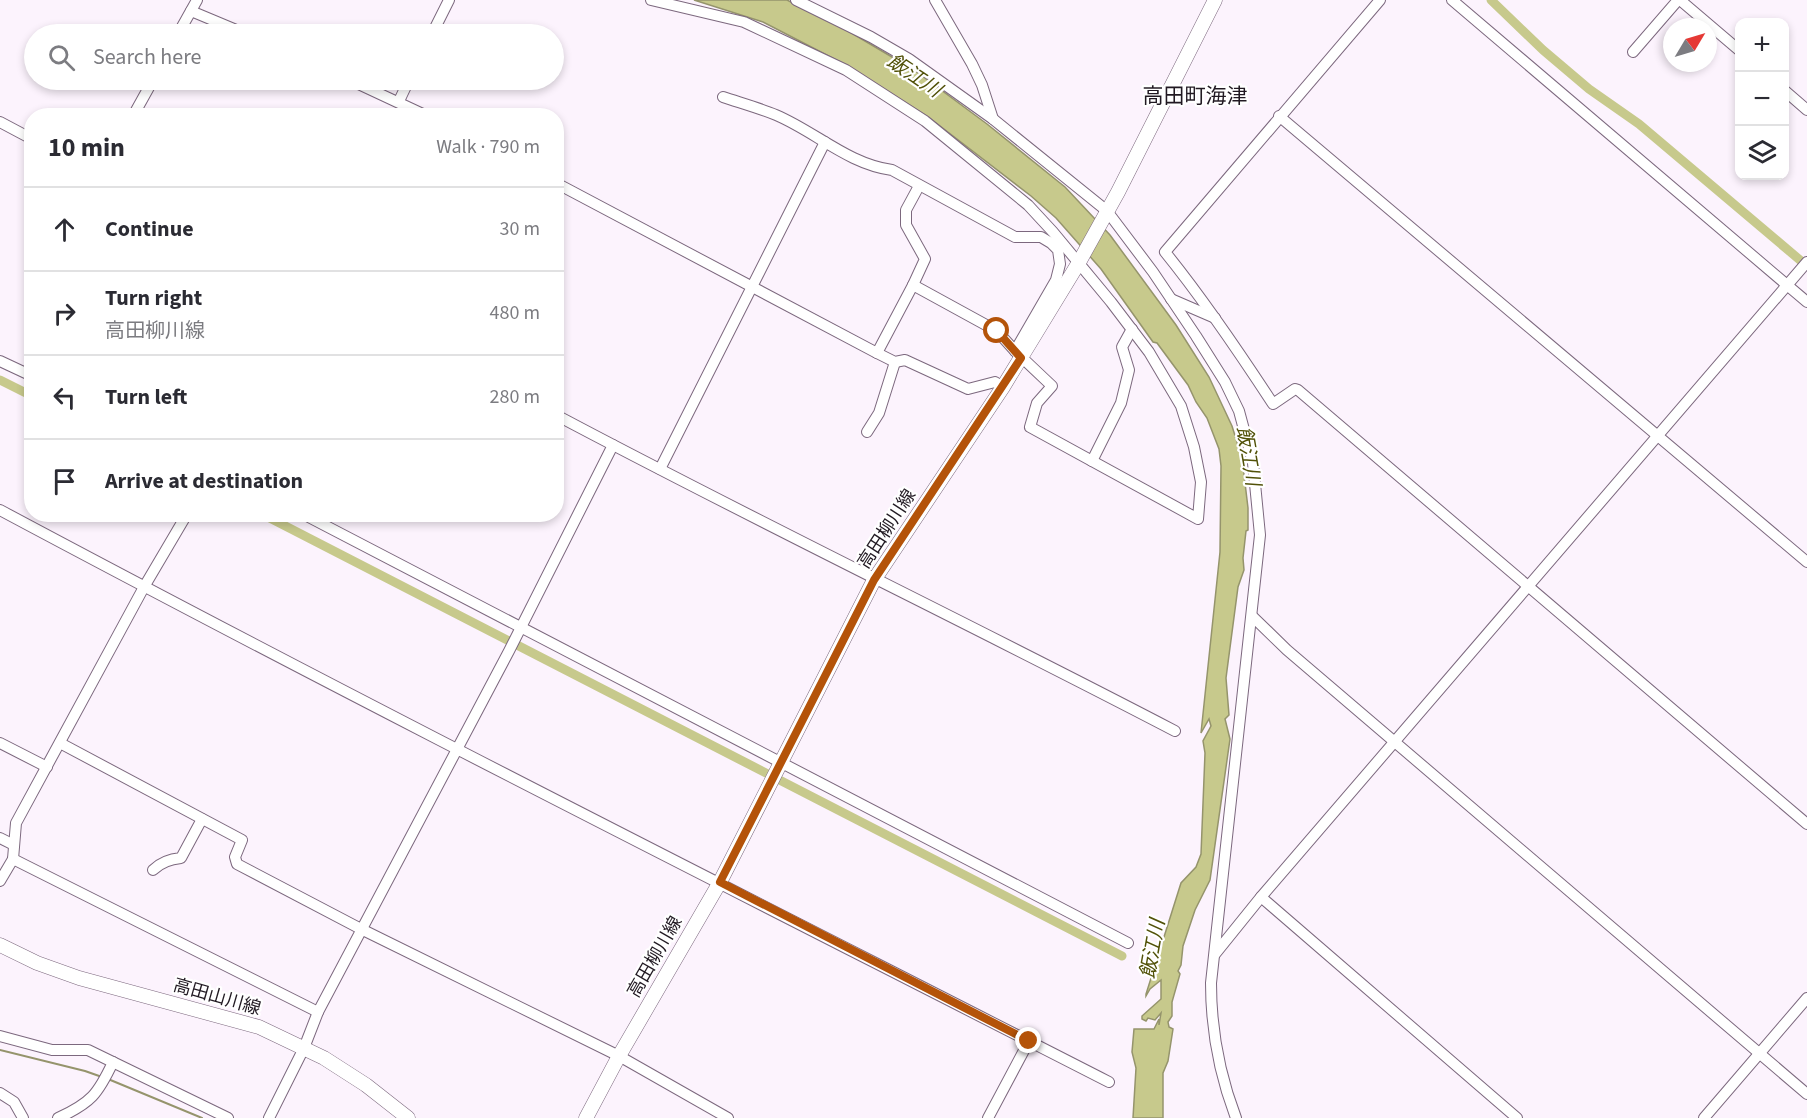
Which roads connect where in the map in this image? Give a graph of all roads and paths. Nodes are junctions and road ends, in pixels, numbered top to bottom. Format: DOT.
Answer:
graph roads {
  1 [pos="197,0"];
  2 [pos="449,0"];
  3 [pos="651,0"];
  4 [pos="796,0"];
  5 [pos="934,0"];
  6 [pos="1215,0"];
  7 [pos="1380,0"];
  8 [pos="1452,0"];
  9 [pos="1679,0"];
  10 [pos="191,10"];
  11 [pos="183,24"];
  12 [pos="223,24"];
  13 [pos="437,24"];
  14 [pos="1735,47"];
  15 [pos="1633,52"];
  16 [pos="147,90"];
  17 [pos="373,90"];
  18 [pos="404,90"];
  19 [pos="1789,94"];
  20 [pos="723,97"];
  21 [pos="399,101"];
  22 [pos="137,108"];
  23 [pos="412,108"];
  24 [pos="1807,110"];
  25 [pos="1280,116"];
  26 [pos="993,119"];
  27 [pos="0,122"];
  28 [pos="24,135"];
  29 [pos="825,142"];
  30 [pos="919,186"];
  31 [pos="564,187"];
  32 [pos="1106,213"];
  33 [pos="1807,262"];
  34 [pos="1078,264"];
  35 [pos="914,285"];
  36 [pos="1786,285"];
  37 [pos="754,286"];
  38 [pos="1171,299"];
  39 [pos="1807,302"];
  40 [pos="1215,319"];
  41 [pos="1132,329"];
  42 [pos="878,353"];
  43 [pos="1018,355"];
  44 [pos="0,361"];
  45 [pos="896,362"];
  46 [pos="24,372"];
  47 [pos="1003,387"];
  48 [pos="564,419"];
  49 [pos="867,432"];
  50 [pos="1657,435"];
  51 [pos="613,445"];
  52 [pos="1092,461"];
  53 [pos="660,469"];
  54 [pos="0,510"];
  55 [pos="182,522"];
  56 [pos="318,522"];
  57 [pos="1807,562"];
  58 [pos="874,580"];
  59 [pos="144,586"];
  60 [pos="1527,587"];
  61 [pos="1252,616"];
  62 [pos="519,630"];
  63 [pos="1176,732"];
  64 [pos="1394,741"];
  65 [pos="0,743"];
  66 [pos="60,743"];
  67 [pos="457,750"];
  68 [pos="779,764"];
  69 [pos="47,767"];
  70 [pos="202,819"];
  71 [pos="1807,824"];
  72 [pos="0,838"];
  73 [pos="14,845"];
  74 [pos="13,859"];
  75 [pos="153,870"];
  76 [pos="0,881"];
  77 [pos="720,882"];
  78 [pos="1261,897"];
  79 [pos="361,929"];
  80 [pos="1128,944"];
  81 [pos="0,945"];
  82 [pos="1215,954"];
  83 [pos="1807,998"];
  84 [pos="318,1012"];
  85 [pos="0,1036"];
  86 [pos="1029,1041"];
  87 [pos="304,1048"];
  88 [pos="1759,1053"];
  89 [pos="619,1056"];
  90 [pos="113,1062"];
  91 [pos="1109,1082"];
  92 [pos="0,1093"];
  93 [pos="1807,1094"];
  94 [pos="23,1118"];
  95 [pos="58,1118"];
  96 [pos="228,1118"];
  97 [pos="269,1118"];
  98 [pos="408,1118"];
  99 [pos="586,1118"];
  100 [pos="728,1118"];
  101 [pos="988,1118"];
  102 [pos="1236,1118"];
  103 [pos="1517,1118"];
  104 [pos="1704,1118"];
  1 -- 10 [label="street"];
  2 -- 13 [label="street"];
  3 -- 34 [label="street"];
  4 -- 26 [label="street"];
  5 -- 26 [label="street"];
  6 -- 32 [label="main road, 高田柳川線"];
  7 -- 25 [label="street"];
  8 -- 36 [label="street"];
  9 -- 14 [label="street"];
  9 -- 15 [label="street"];
  10 -- 11 [label="street"];
  10 -- 12 [label="street"];
  16 -- 22 [label="street"];
  17 -- 21 [label="street"];
  18 -- 21 [label="street"];
  19 -- 24 [label="street"];
  20 -- 29 [label="street"];
  21 -- 23 [label="street"];
  25 -- 40 [label="street"];
  25 -- 50 [label="street"];
  26 -- 32 [label="street"];
  27 -- 28 [label="street"];
  29 -- 30 [label="street"];
  29 -- 37 [label="street"];
  30 -- 35 [label="street"];
  30 -- 43 [label="street"];
  31 -- 37 [label="street"];
  32 -- 34 [label="main road, 高田柳川線"];
  32 -- 38 [label="street"];
  33 -- 36 [label="street"];
  34 -- 41 [label="street"];
  34 -- 43 [label="main road, 高田柳川線"];
  35 -- 42 [label="street"];
  35 -- 43 [label="street"];
  36 -- 39 [label="street"];
  36 -- 50 [label="street"];
  37 -- 42 [label="street"];
  37 -- 53 [label="street"];
  38 -- 40 [label="street"];
  38 -- 61 [label="street"];
  40 -- 60 [label="street"];
  41 -- 52 [label="street"];
  41 -- 52 [label="street"];
  42 -- 45 [label="street"];
  43 -- 47 [label="main road, 高田柳川線"];
  43 -- 52 [label="street"];
  44 -- 46 [label="street"];
  45 -- 47 [label="street"];
  45 -- 49 [label="street"];
  47 -- 58 [label="main road, 高田柳川線"];
  48 -- 51 [label="street"];
  50 -- 57 [label="street"];
  50 -- 60 [label="street"];
  51 -- 53 [label="street"];
  51 -- 62 [label="street"];
  53 -- 58 [label="street"];
  54 -- 59 [label="street"];
  55 -- 59 [label="street"];
  56 -- 62 [label="street"];
  58 -- 63 [label="street"];
  58 -- 68 [label="main road, 高田柳川線"];
  59 -- 66 [label="street"];
  59 -- 67 [label="street"];
  60 -- 64 [label="street"];
  60 -- 71 [label="street"];
  61 -- 64 [label="street"];
  61 -- 82 [label="street"];
  62 -- 67 [label="street"];
  62 -- 68 [label="street"];
  64 -- 78 [label="street"];
  64 -- 88 [label="street"];
  65 -- 69 [label="street"];
  66 -- 69 [label="street"];
  66 -- 70 [label="street"];
  67 -- 77 [label="street"];
  67 -- 79 [label="street"];
  68 -- 77 [label="main road, 高田柳川線"];
  68 -- 80 [label="street"];
  69 -- 73 [label="street"];
  70 -- 75 [label="street"];
  70 -- 79 [label="street"];
  72 -- 73 [label="street"];
  73 -- 74 [label="street"];
  74 -- 76 [label="street"];
  74 -- 84 [label="street"];
  77 -- 86 [label="street"];
  77 -- 89 [label="main road, 高田柳川線"];
  78 -- 82 [label="street"];
  78 -- 103 [label="street"];
  79 -- 84 [label="street"];
  79 -- 89 [label="street"];
  81 -- 87 [label="main road, 高田山川線"];
  82 -- 102 [label="street"];
  83 -- 88 [label="street"];
  84 -- 87 [label="street"];
  85 -- 90 [label="street"];
  86 -- 91 [label="street"];
  86 -- 101 [label="street"];
  87 -- 97 [label="street"];
  87 -- 98 [label="main road, 高田山川線"];
  88 -- 93 [label="street"];
  88 -- 104 [label="street"];
  89 -- 99 [label="main road, 高田柳川線"];
  89 -- 100 [label="street"];
  90 -- 95 [label="street"];
  90 -- 96 [label="street"];
  92 -- 94 [label="street"];
}
